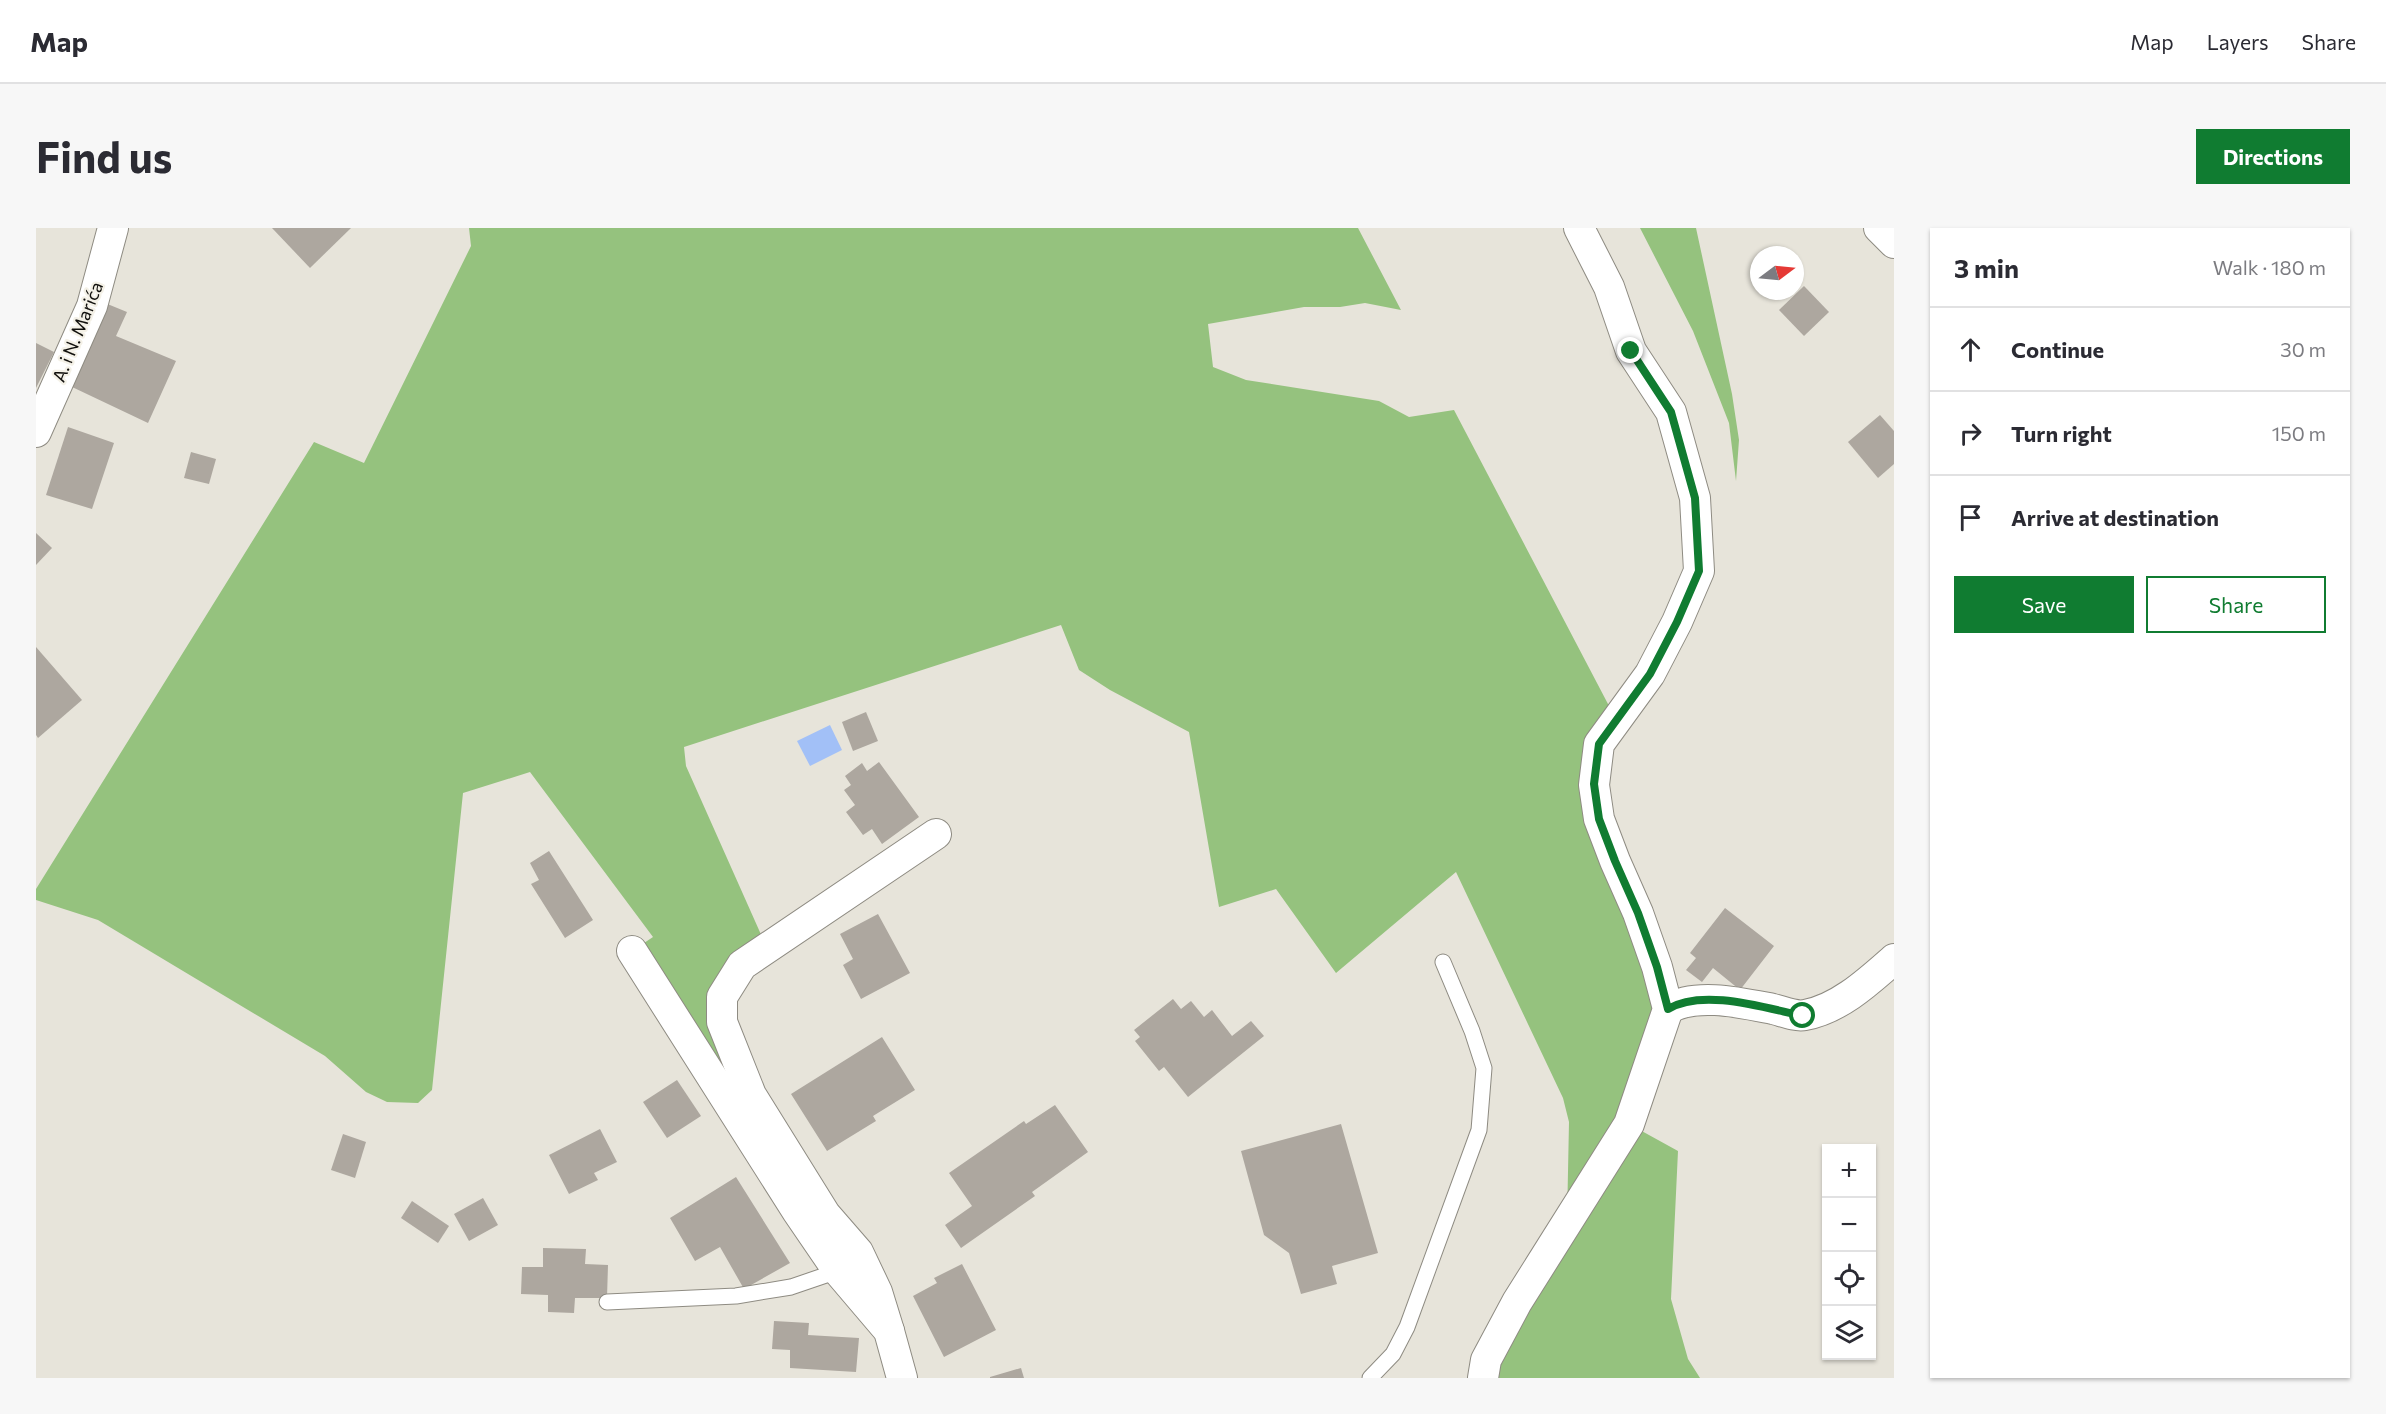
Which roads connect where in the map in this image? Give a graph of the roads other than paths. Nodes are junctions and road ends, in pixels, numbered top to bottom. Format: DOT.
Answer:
graph roads {
  1 [pos="113,228"];
  2 [pos="1580,228"];
  3 [pos="1879,228"];
  4 [pos="1894,243"];
  5 [pos="36,432"];
  6 [pos="936,834"];
  7 [pos="632,951"];
  8 [pos="1894,959"];
  9 [pos="1443,962"];
  10 [pos="1668,1009"];
  11 [pos="838,1270"];
  12 [pos="607,1302"];
  13 [pos="889,1330"];
  14 [pos="902,1378"];
  15 [pos="1370,1378"];
  16 [pos="1483,1378"];
  1 -- 5 [label="street, A. i N. Marića"];
  2 -- 10 [label="street"];
  3 -- 4 [label="street"];
  6 -- 13 [label="street"];
  7 -- 11 [label="street"];
  8 -- 10 [label="street"];
  9 -- 15 [label="lane"];
  10 -- 16 [label="street"];
  11 -- 12 [label="lane"];
  11 -- 13 [label="street"];
  13 -- 14 [label="street"];
}
